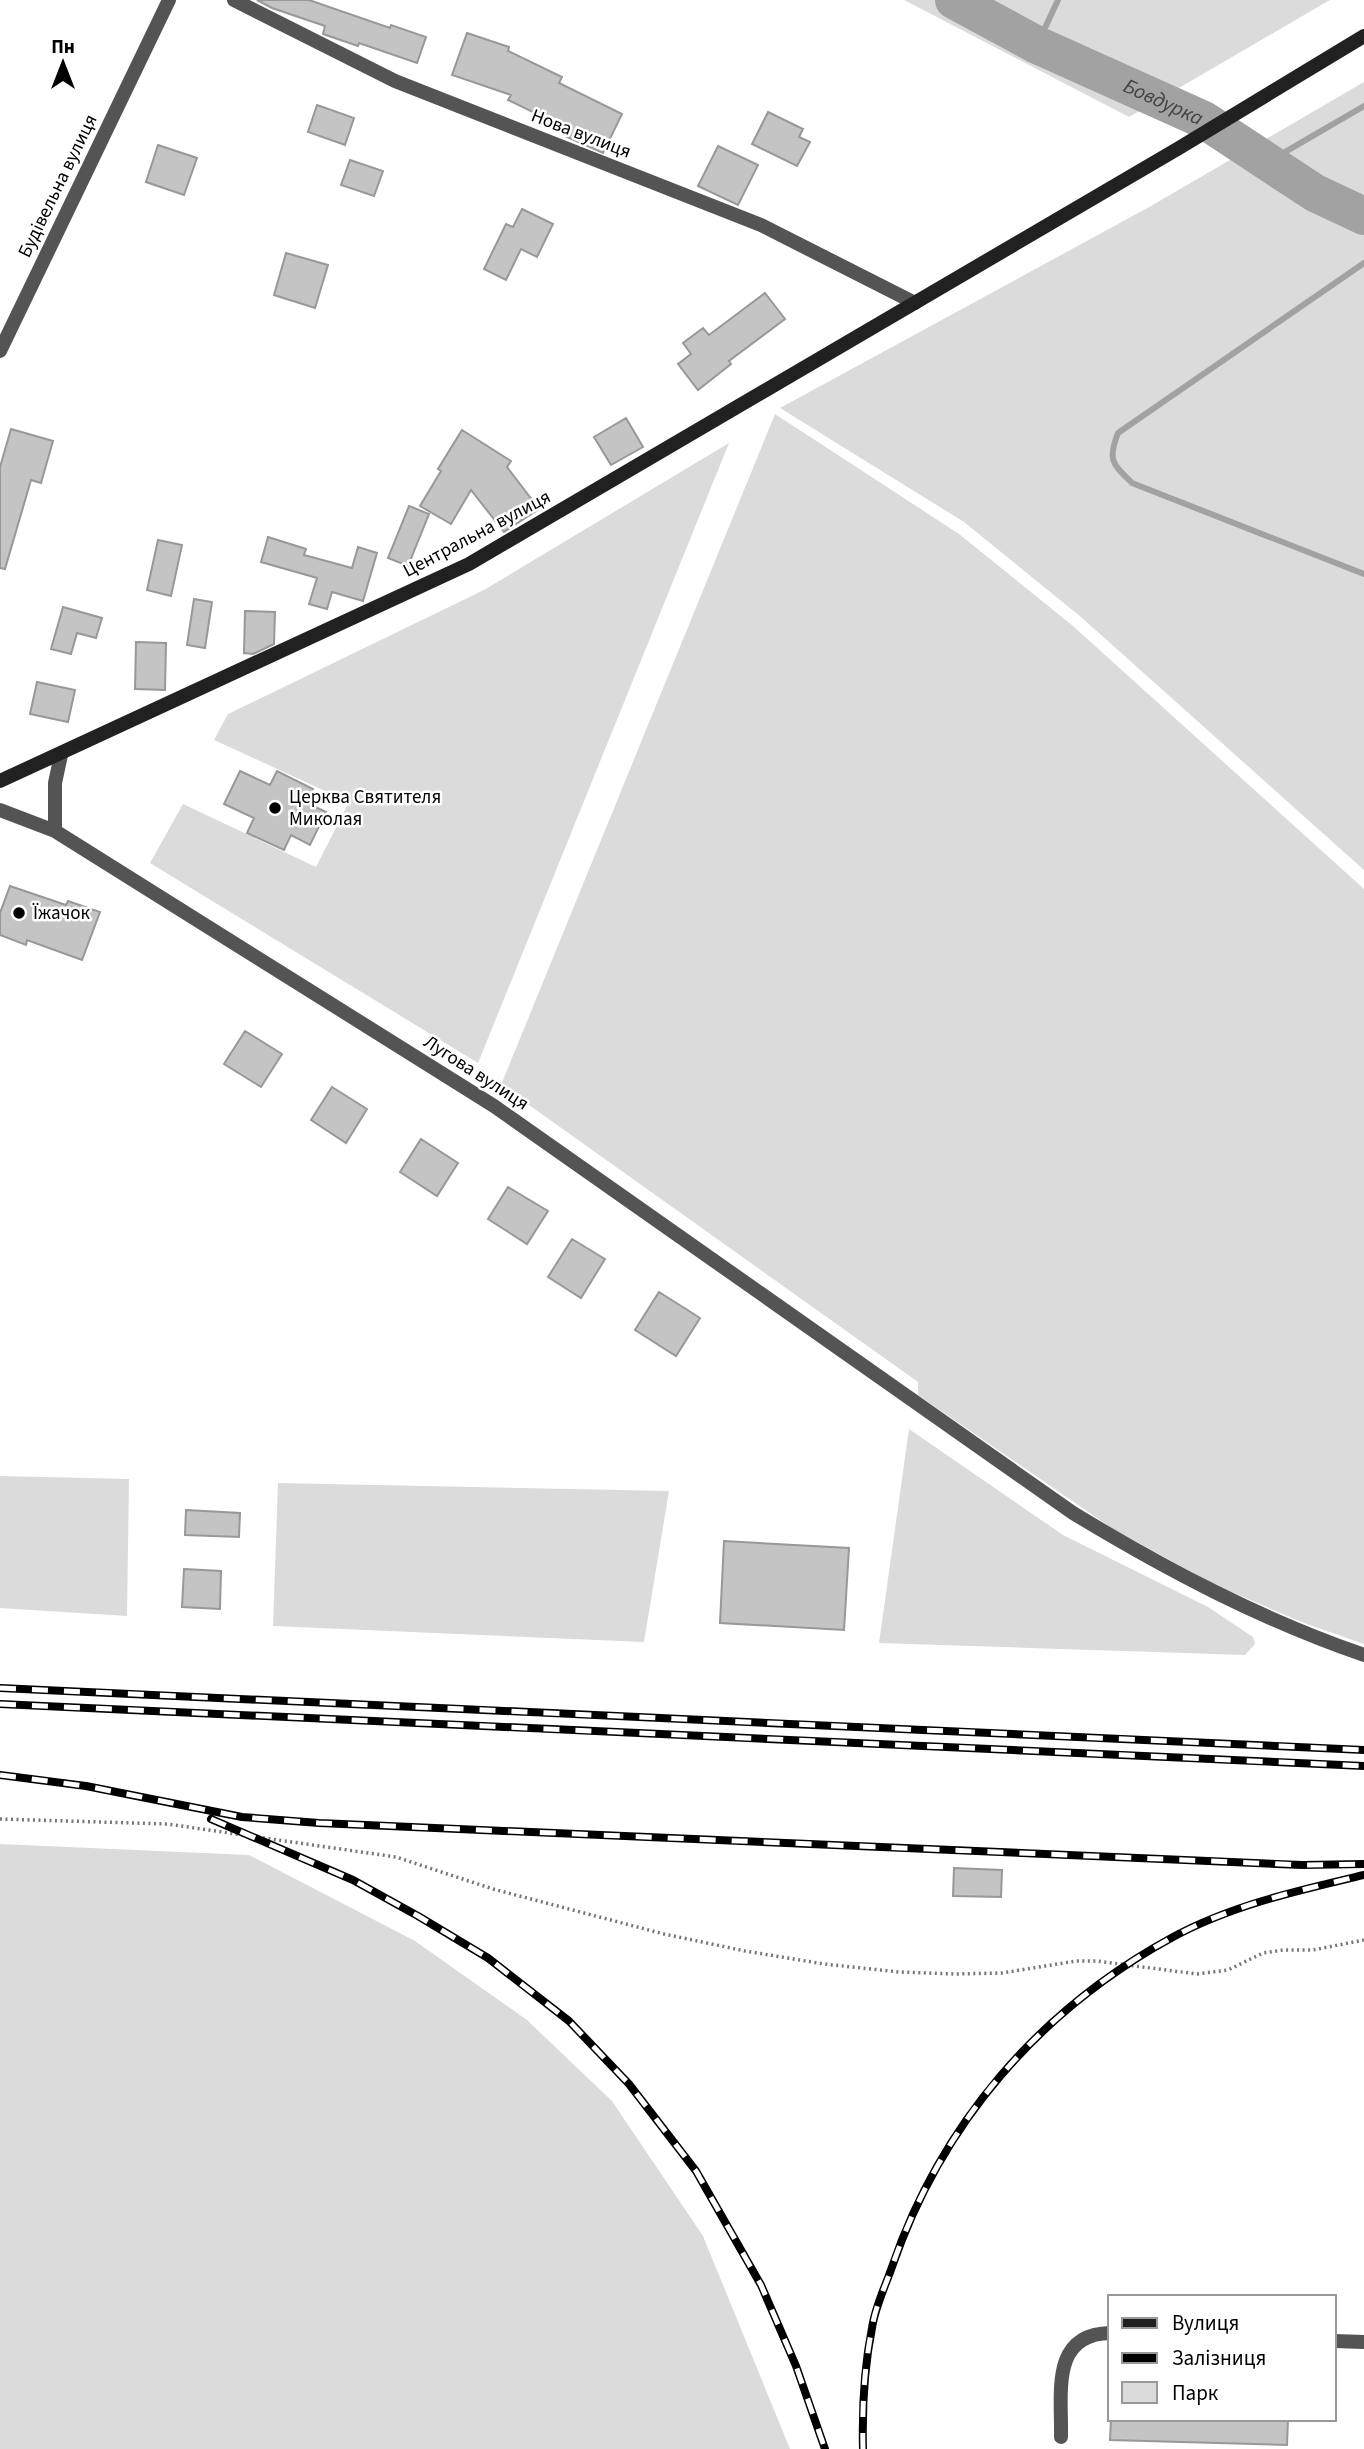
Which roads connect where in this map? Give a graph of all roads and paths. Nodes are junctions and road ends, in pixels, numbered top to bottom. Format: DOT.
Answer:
graph roads {
  1 [pos="169,0"];
  2 [pos="234,0"];
  3 [pos="1364,36"];
  4 [pos="915,303"];
  5 [pos="0,351"];
  6 [pos="61,755"];
  7 [pos="0,781"];
  8 [pos="0,810"];
  9 [pos="55,831"];
  10 [pos="1364,1655"];
  11 [pos="0,1819"];
  12 [pos="1364,1940"];
  13 [pos="1108,2333"];
  14 [pos="1336,2341"];
  15 [pos="1364,2342"];
  16 [pos="1061,2437"];
  1 -- 5 [label="street, Будівельна вулиця"];
  2 -- 4 [label="street, Нова вулиця"];
  3 -- 4 [label="street, Центральна вулиця"];
  4 -- 6 [label="street, Центральна вулиця"];
  6 -- 7 [label="street, Центральна вулиця"];
  6 -- 9 [label="street"];
  8 -- 9 [label="street, Лугова вулиця"];
  9 -- 10 [label="street, Лугова вулиця"];
  11 -- 12 [label="path"];
  13 -- 16 [label="street"];
  14 -- 15 [label="street"];
}
